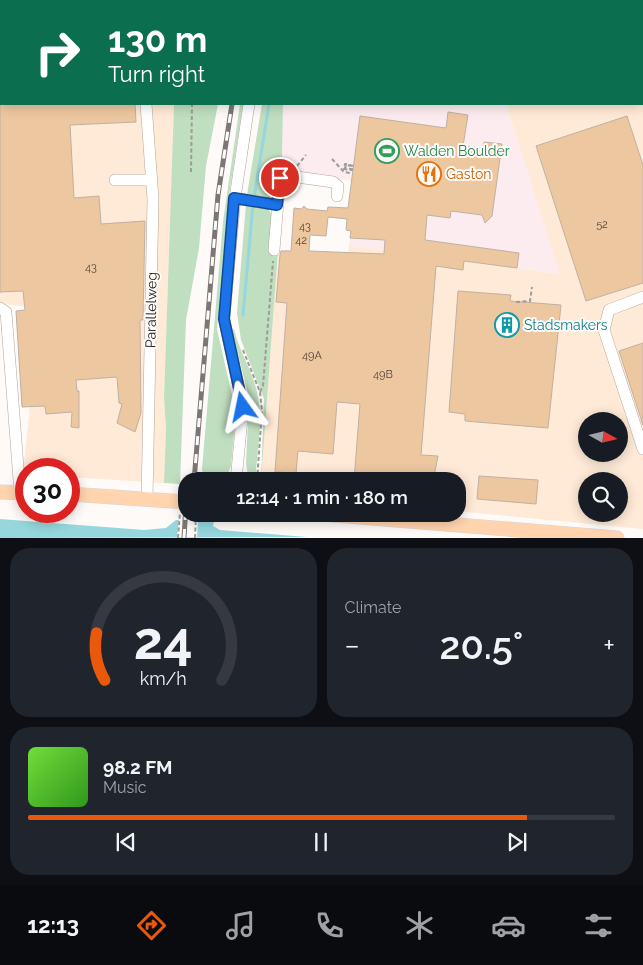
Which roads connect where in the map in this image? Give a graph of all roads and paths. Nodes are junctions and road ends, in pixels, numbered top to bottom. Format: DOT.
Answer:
graph roads {
  1 [pos="146,105"];
  2 [pos="192,105"];
  3 [pos="249,105"];
  4 [pos="332,159"];
  5 [pos="354,166"];
  6 [pos="191,172"];
  7 [pos="115,180"];
  8 [pos="151,180"];
  9 [pos="337,196"];
  10 [pos="234,198"];
  11 [pos="277,205"];
  12 [pos="274,250"];
  13 [pos="532,287"];
  14 [pos="643,297"];
  15 [pos="516,302"];
  16 [pos="0,308"];
  17 [pos="241,346"];
  18 [pos="260,392"];
  19 [pos="643,449"];
  20 [pos="20,458"];
  21 [pos="237,472"];
  22 [pos="258,472"];
  23 [pos="0,492"];
  24 [pos="15,493"];
  25 [pos="80,495"];
  26 [pos="147,500"];
  27 [pos="178,502"];
  28 [pos="180,522"];
  29 [pos="196,522"];
  30 [pos="420,522"];
  31 [pos="178,538"];
  32 [pos="194,538"];
  33 [pos="617,538"];
  1 -- 8 [label="street, Parallelweg"];
  2 -- 6 [label="path"];
  3 -- 10 [label="street"];
  4 -- 5 [label="path"];
  7 -- 8 [label="street"];
  8 -- 26 [label="street, Parallelweg"];
  9 -- 11 [label="street"];
  10 -- 11 [label="street"];
  10 -- 21 [label="street"];
  11 -- 12 [label="street"];
  12 -- 18 [label="path"];
  13 -- 15 [label="path"];
  14 -- 19 [label="street"];
  16 -- 20 [label="street"];
  17 -- 18 [label="path"];
  18 -- 22 [label="path"];
  23 -- 24 [label="main road"];
  25 -- 26 [label="main road"];
  26 -- 27 [label="main road"];
  28 -- 31 [label="path"];
  29 -- 32 [label="path"];
  30 -- 33 [label="main road"];
}
